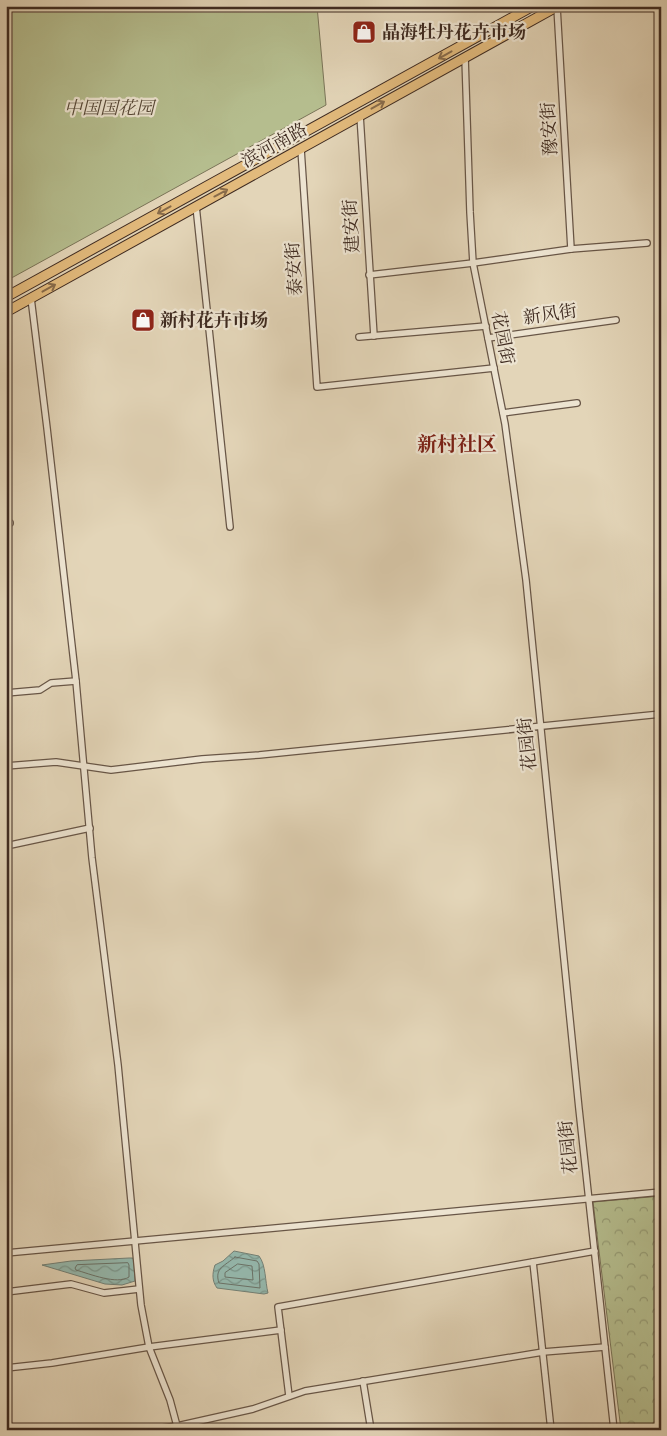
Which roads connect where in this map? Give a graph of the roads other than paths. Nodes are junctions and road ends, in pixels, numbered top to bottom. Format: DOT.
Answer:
graph roads {
  1 [pos="557,6"];
  2 [pos="529,7"];
  3 [pos="465,57"];
  4 [pos="360,115"];
  5 [pos="301,149"];
  6 [pos="232,172"];
  7 [pos="239,184"];
  8 [pos="196,206"];
  9 [pos="647,243"];
  10 [pos="571,249"];
  11 [pos="473,263"];
  12 [pos="369,275"];
  13 [pos="6,297"];
  14 [pos="31,298"];
  15 [pos="6,312"];
  16 [pos="616,320"];
  17 [pos="486,326"];
  18 [pos="374,336"];
  19 [pos="359,337"];
  20 [pos="488,338"];
  21 [pos="494,368"];
  22 [pos="577,403"];
  23 [pos="503,413"];
  24 [pos="230,527"];
  25 [pos="76,681"];
  26 [pos="6,693"];
  27 [pos="661,714"];
  28 [pos="541,726"];
  29 [pos="6,766"];
  30 [pos="84,767"];
  31 [pos="90,828"];
  32 [pos="6,846"];
  33 [pos="661,1192"];
  34 [pos="589,1199"];
  35 [pos="134,1241"];
  36 [pos="594,1252"];
  37 [pos="6,1253"];
  38 [pos="533,1262"];
  39 [pos="139,1289"];
  40 [pos="6,1292"];
  41 [pos="281,1330"];
  42 [pos="150,1347"];
  43 [pos="605,1347"];
  44 [pos="543,1352"];
  45 [pos="6,1368"];
  46 [pos="363,1381"];
  47 [pos="289,1396"];
  48 [pos="177,1426"];
  49 [pos="148,1430"];
  50 [pos="371,1430"];
  51 [pos="551,1430"];
  52 [pos="614,1430"];
  1 -- 2 [label="main road"];
  1 -- 3 [label="main road, 滨河南路"];
  1 -- 10 [label="street, 豫安街"];
  2 -- 6 [label="main road, 滨河南路, one-way"];
  4 -- 3 [label="main road, 滨河南路, one-way"];
  3 -- 11 [label="street, 花园街"];
  4 -- 5 [label="main road, 滨河南路"];
  4 -- 12 [label="street, 建安街"];
  5 -- 7 [label="main road, 滨河南路"];
  5 -- 21 [label="street, 泰安街"];
  6 -- 7 [label="main road"];
  6 -- 13 [label="main road, 滨河南路, one-way"];
  8 -- 7 [label="main road, 滨河南路, one-way"];
  14 -- 8 [label="main road, 滨河南路, one-way"];
  8 -- 24 [label="street"];
  9 -- 10 [label="street"];
  10 -- 11 [label="street"];
  11 -- 12 [label="street"];
  11 -- 17 [label="street, 花园街"];
  12 -- 18 [label="street, 建安街"];
  14 -- 15 [label="main road, 滨河南路"];
  14 -- 25 [label="street"];
  16 -- 20 [label="street, 新风街"];
  17 -- 18 [label="street"];
  17 -- 20 [label="street, 花园街"];
  18 -- 19 [label="street"];
  20 -- 21 [label="street, 花园街"];
  21 -- 23 [label="street, 花园街"];
  22 -- 23 [label="street"];
  23 -- 28 [label="street, 花园街"];
  25 -- 26 [label="street"];
  25 -- 30 [label="street"];
  27 -- 28 [label="street"];
  28 -- 30 [label="street"];
  28 -- 34 [label="street, 花园街"];
  29 -- 30 [label="street"];
  30 -- 31 [label="street"];
  31 -- 32 [label="street"];
  31 -- 35 [label="street"];
  33 -- 34 [label="street"];
  34 -- 35 [label="street"];
  34 -- 36 [label="street, 花园街"];
  35 -- 37 [label="street"];
  35 -- 39 [label="street"];
  36 -- 38 [label="street"];
  36 -- 43 [label="street, 花园街"];
  38 -- 41 [label="street"];
  38 -- 44 [label="street"];
  39 -- 40 [label="street"];
  39 -- 42 [label="street"];
  41 -- 42 [label="street"];
  41 -- 47 [label="street"];
  42 -- 45 [label="street"];
  42 -- 48 [label="street"];
  43 -- 44 [label="street"];
  43 -- 52 [label="street, 花园街"];
  44 -- 46 [label="street"];
  44 -- 51 [label="street"];
  46 -- 47 [label="street"];
  46 -- 50 [label="street"];
  47 -- 48 [label="street"];
  48 -- 49 [label="street"];
}
